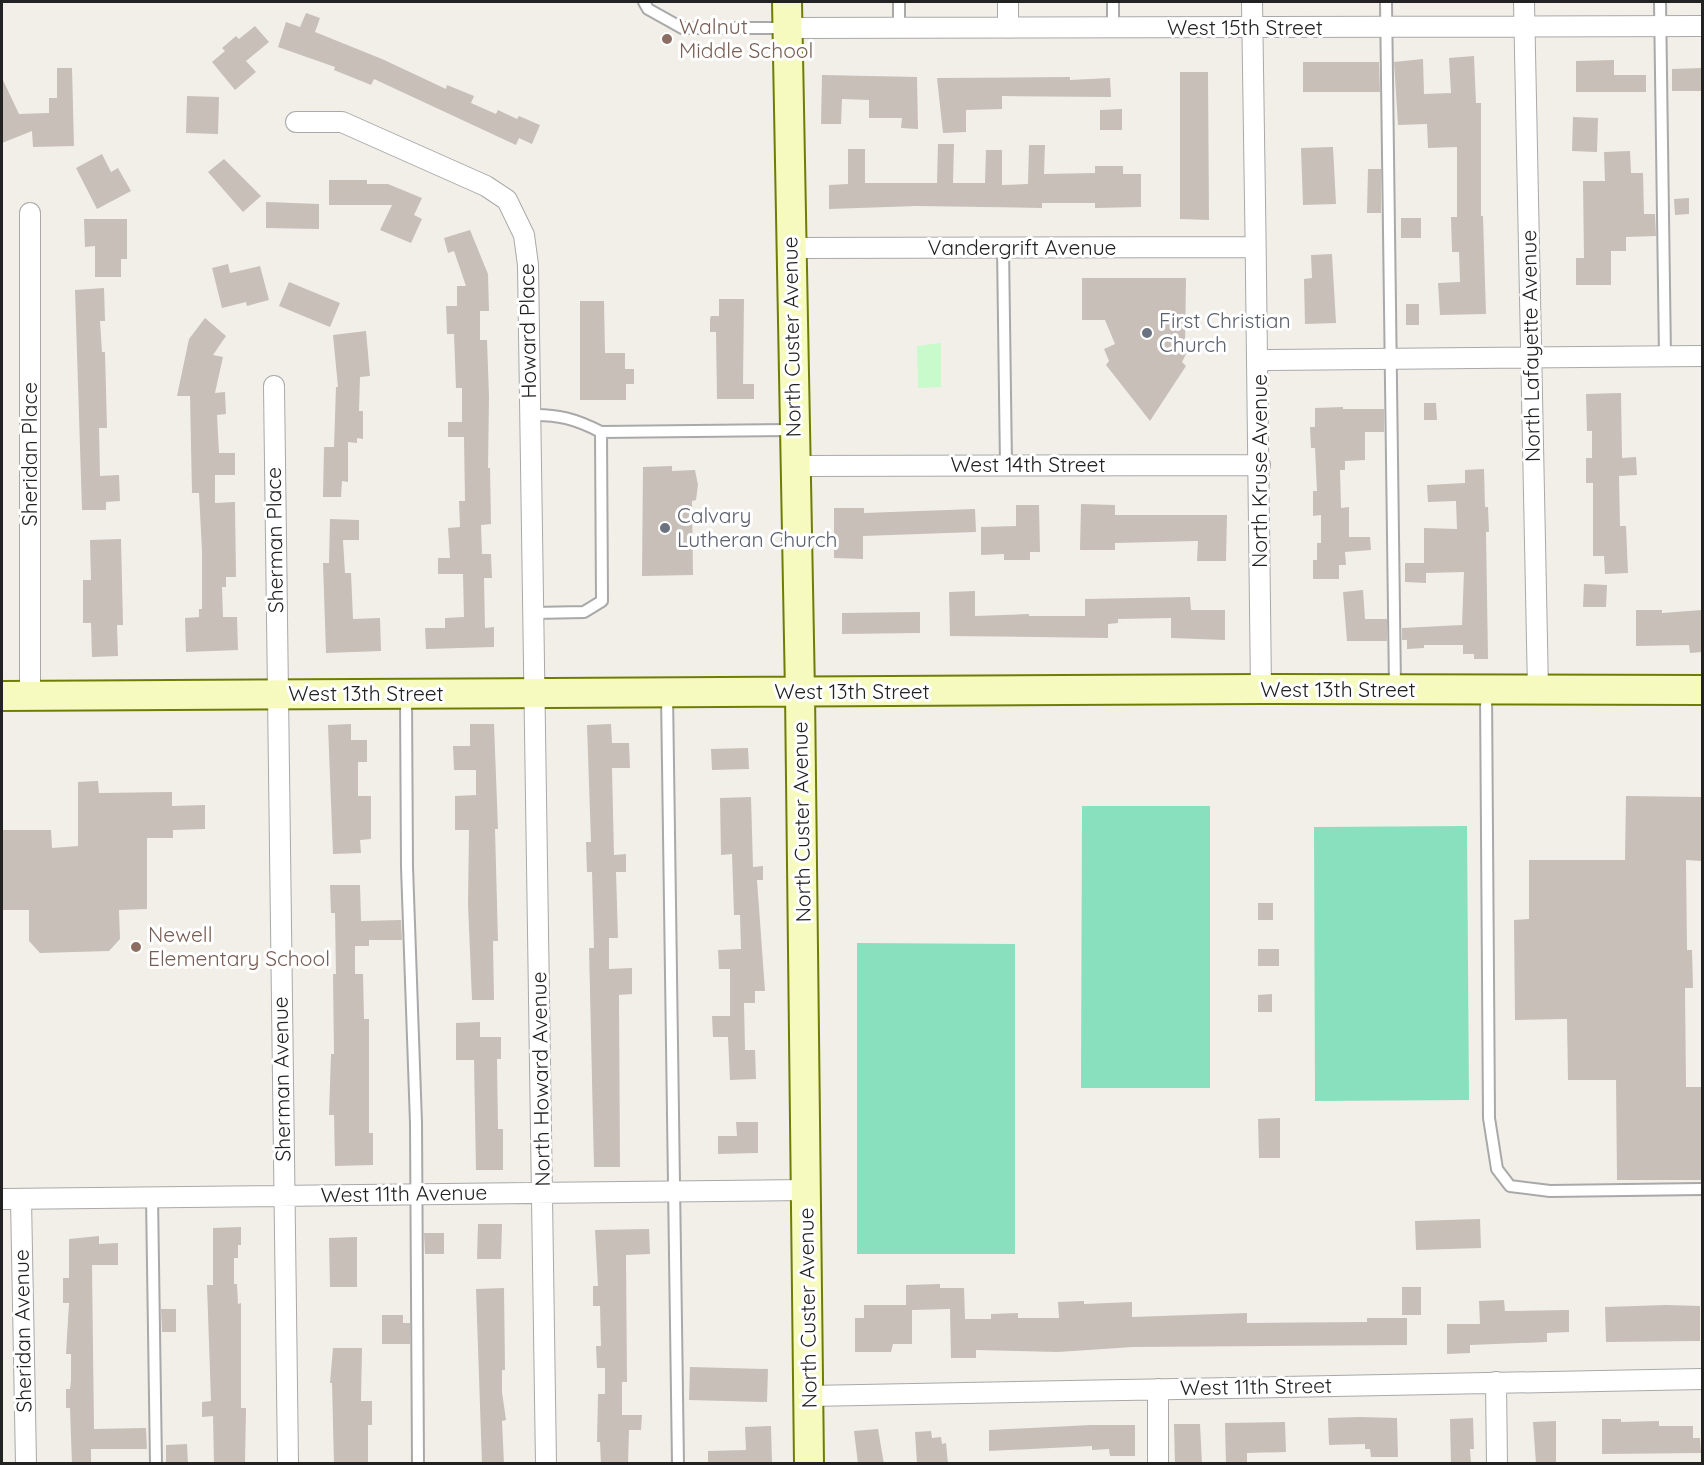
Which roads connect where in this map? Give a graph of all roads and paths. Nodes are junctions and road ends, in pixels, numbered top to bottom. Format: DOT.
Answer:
graph roads {
  1 [pos="644,2"];
  2 [pos="899,2"];
  3 [pos="1008,2"];
  4 [pos="1113,2"];
  5 [pos="1252,2"];
  6 [pos="1386,2"];
  7 [pos="1524,2"];
  8 [pos="1660,2"];
  9 [pos="787,15"];
  10 [pos="1702,26"];
  11 [pos="1253,27"];
  12 [pos="1386,27"];
  13 [pos="1525,27"];
  14 [pos="1660,27"];
  15 [pos="1008,28"];
  16 [pos="1113,28"];
  17 [pos="899,30"];
  18 [pos="296,122"];
  19 [pos="30,213"];
  20 [pos="1255,247"];
  21 [pos="790,248"];
  22 [pos="1003,248"];
  23 [pos="1702,356"];
  24 [pos="1665,357"];
  25 [pos="1531,358"];
  26 [pos="1390,359"];
  27 [pos="1260,360"];
  28 [pos="274,386"];
  29 [pos="530,415"];
  30 [pos="794,430"];
  31 [pos="601,432"];
  32 [pos="1006,465"];
  33 [pos="1260,465"];
  34 [pos="795,466"];
  35 [pos="533,613"];
  36 [pos="1261,689"];
  37 [pos="1395,690"];
  38 [pos="1486,690"];
  39 [pos="1538,690"];
  40 [pos="1702,690"];
  41 [pos="667,693"];
  42 [pos="800,693"];
  43 [pos="406,694"];
  44 [pos="534,694"];
  45 [pos="277,695"];
  46 [pos="2,696"];
  47 [pos="30,696"];
  48 [pos="1702,1189"];
  49 [pos="806,1190"];
  50 [pos="675,1191"];
  51 [pos="543,1193"];
  52 [pos="416,1194"];
  53 [pos="284,1196"];
  54 [pos="152,1197"];
  55 [pos="11,1199"];
  56 [pos="1702,1378"];
  57 [pos="1496,1382"];
  58 [pos="1158,1389"];
  59 [pos="808,1396"];
  60 [pos="26,1464"];
  61 [pos="156,1464"];
  62 [pos="288,1464"];
  63 [pos="418,1464"];
  64 [pos="546,1464"];
  65 [pos="678,1464"];
  66 [pos="809,1464"];
  67 [pos="1158,1464"];
  68 [pos="1497,1464"];
  1 -- 9 [label="lane"];
  2 -- 17 [label="lane"];
  3 -- 15 [label="street"];
  4 -- 16 [label="lane"];
  5 -- 11 [label="street, North Kruse Avenue"];
  6 -- 12 [label="lane"];
  7 -- 13 [label="street, North Lafayette Avenue"];
  8 -- 14 [label="lane"];
  9 -- 17 [label="street, West 15th Street"];
  9 -- 21 [label="main road, North Custer Avenue"];
  10 -- 14 [label="street, West 15th Street"];
  11 -- 12 [label="street, West 15th Street"];
  11 -- 16 [label="street, West 15th Street"];
  11 -- 20 [label="street, North Kruse Avenue"];
  12 -- 13 [label="street, West 15th Street"];
  12 -- 26 [label="lane"];
  13 -- 14 [label="street, West 15th Street"];
  13 -- 25 [label="street, North Lafayette Avenue"];
  14 -- 24 [label="lane"];
  15 -- 16 [label="street, West 15th Street"];
  15 -- 17 [label="street, West 15th Street"];
  18 -- 29 [label="street, Howard Place"];
  19 -- 47 [label="street, Sheridan Place"];
  20 -- 22 [label="street, Vandergrift Avenue"];
  20 -- 27 [label="street, North Kruse Avenue"];
  21 -- 22 [label="street, Vandergrift Avenue"];
  21 -- 30 [label="main road, North Custer Avenue"];
  22 -- 32 [label="lane"];
  23 -- 24 [label="street"];
  24 -- 25 [label="street"];
  25 -- 26 [label="street"];
  25 -- 39 [label="street, North Lafayette Avenue"];
  26 -- 27 [label="street"];
  26 -- 37 [label="lane"];
  27 -- 33 [label="street, North Kruse Avenue"];
  28 -- 45 [label="street, Sherman Place"];
  29 -- 31 [label="lane"];
  29 -- 35 [label="street, Howard Place"];
  30 -- 31 [label="lane"];
  30 -- 34 [label="main road, North Custer Avenue"];
  31 -- 35 [label="lane"];
  32 -- 33 [label="street, West 14th Street"];
  32 -- 34 [label="street, West 14th Street"];
  33 -- 36 [label="street, North Kruse Avenue"];
  34 -- 42 [label="main road, North Custer Avenue"];
  35 -- 44 [label="street, Howard Place"];
  36 -- 37 [label="main road, West 13th Street"];
  36 -- 42 [label="main road, West 13th Street"];
  37 -- 38 [label="main road, West 13th Street"];
  38 -- 39 [label="main road, West 13th Street"];
  38 -- 48 [label="lane"];
  39 -- 40 [label="main road, West 13th Street"];
  41 -- 42 [label="main road, West 13th Street"];
  41 -- 44 [label="main road, West 13th Street"];
  41 -- 50 [label="lane"];
  42 -- 49 [label="main road, North Custer Avenue"];
  43 -- 44 [label="main road, West 13th Street"];
  43 -- 45 [label="main road, West 13th Street"];
  43 -- 52 [label="lane"];
  44 -- 51 [label="street, North Howard Avenue"];
  45 -- 47 [label="main road, West 13th Street"];
  45 -- 53 [label="street, Sherman Avenue"];
  46 -- 47 [label="main road, West 13th Street"];
  49 -- 50 [label="street, West 11th Avenue"];
  49 -- 59 [label="main road, North Custer Avenue"];
  50 -- 51 [label="street, West 11th Avenue"];
  50 -- 65 [label="lane"];
  51 -- 52 [label="street, West 11th Avenue"];
  51 -- 64 [label="street, North Howard Avenue"];
  52 -- 53 [label="street, West 11th Avenue"];
  52 -- 63 [label="lane"];
  53 -- 54 [label="street, West 11th Avenue"];
  53 -- 62 [label="street, Sherman Avenue"];
  54 -- 55 [label="street, West 11th Avenue"];
  54 -- 61 [label="lane"];
  55 -- 60 [label="street, Sheridan Avenue"];
  56 -- 57 [label="street, West 11th Street"];
  57 -- 58 [label="street, West 11th Street"];
  57 -- 68 [label="street"];
  58 -- 59 [label="street, West 11th Street"];
  58 -- 67 [label="street"];
  59 -- 66 [label="main road, North Custer Avenue"];
}
